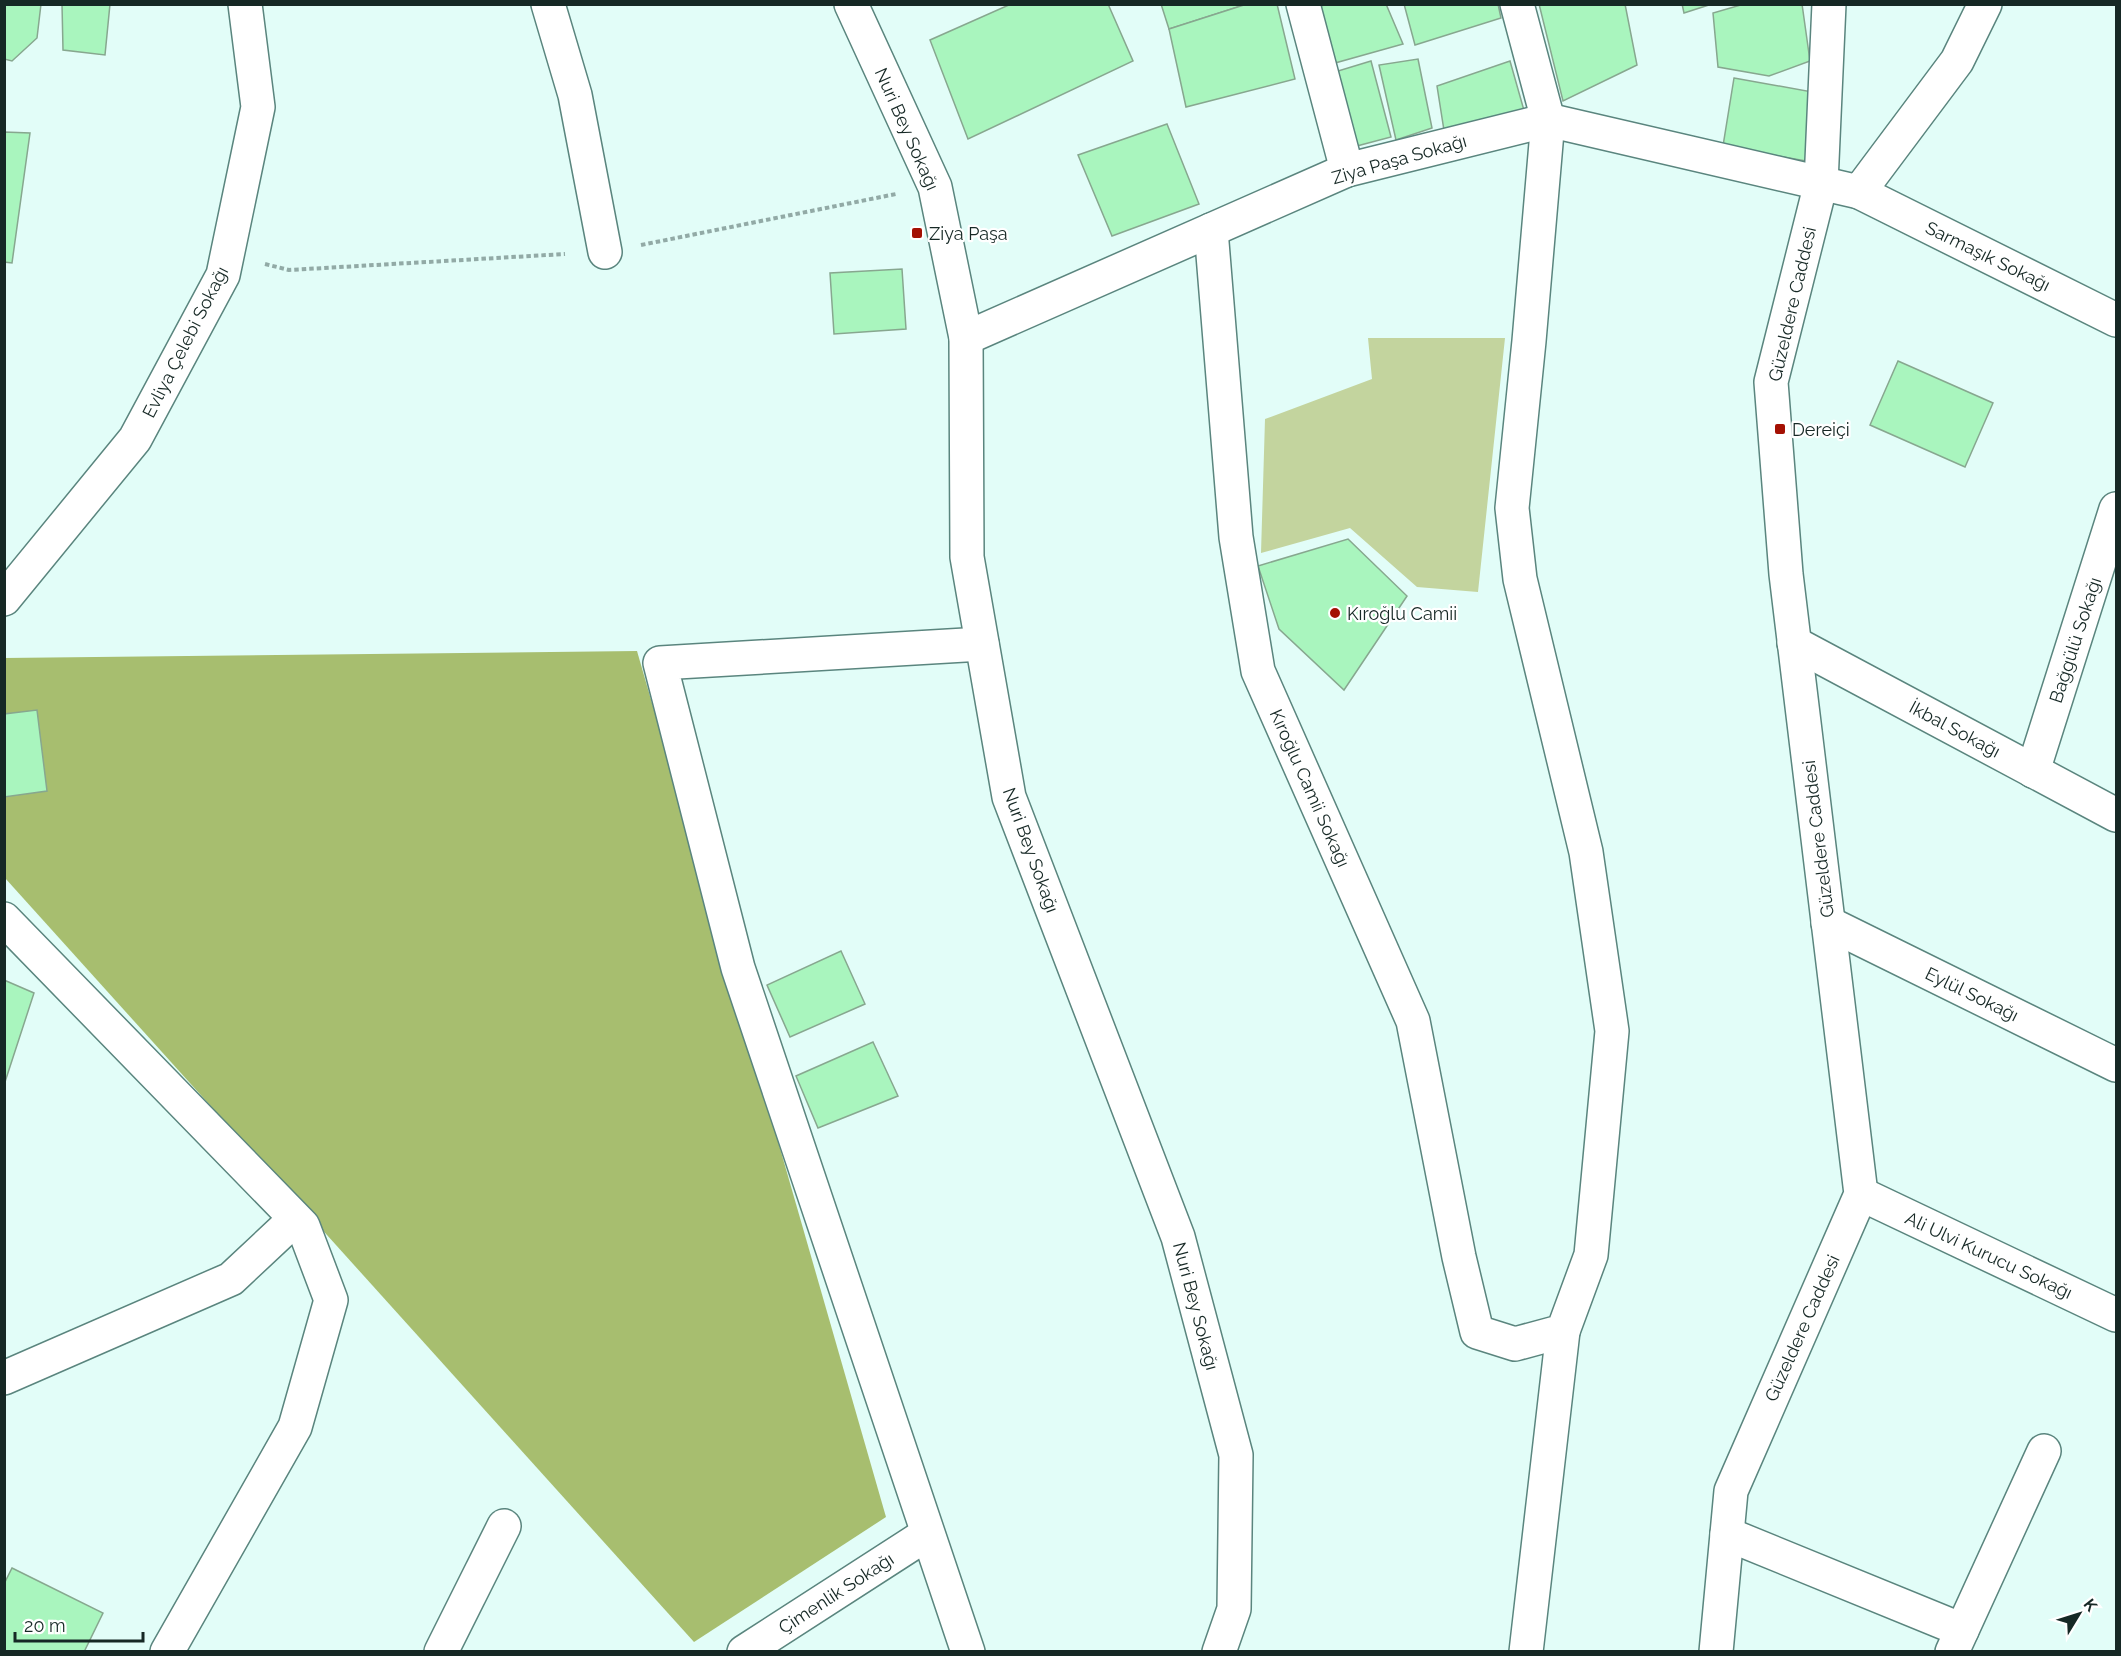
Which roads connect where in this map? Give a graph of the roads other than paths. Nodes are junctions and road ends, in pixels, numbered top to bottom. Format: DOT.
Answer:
graph roads {
  1 [pos="245,4"];
  2 [pos="548,4"];
  3 [pos="851,4"];
  4 [pos="1303,4"];
  5 [pos="1517,4"];
  6 [pos="1829,4"];
  7 [pos="1985,4"];
  8 [pos="1548,120"];
  9 [pos="1347,170"];
  10 [pos="1821,183"];
  11 [pos="1859,192"];
  12 [pos="1211,230"];
  13 [pos="605,252"];
  14 [pos="2116,320"];
  15 [pos="966,338"];
  16 [pos="2116,509"];
  17 [pos="4,599"];
  18 [pos="1794,643"];
  19 [pos="982,644"];
  20 [pos="2033,771"];
  21 [pos="2116,815"];
  22 [pos="4,919"];
  23 [pos="1828,923"];
  24 [pos="2116,1065"];
  25 [pos="1861,1194"];
  26 [pos="295,1219"];
  27 [pos="2116,1315"];
  28 [pos="1563,1331"];
  29 [pos="4,1378"];
  30 [pos="2044,1451"];
  31 [pos="504,1526"];
  32 [pos="927,1534"];
  33 [pos="1727,1534"];
  34 [pos="1957,1641"];
  35 [pos="167,1652"];
  36 [pos="441,1652"];
  37 [pos="744,1652"];
  38 [pos="968,1652"];
  39 [pos="1219,1652"];
  40 [pos="1526,1652"];
  41 [pos="1716,1652"];
  1 -- 17 [label="street, Evliya Çelebi Sokağı"];
  2 -- 13 [label="street"];
  3 -- 15 [label="street, Nuri Bey Sokağı"];
  4 -- 9 [label="street"];
  5 -- 8 [label="street"];
  6 -- 10 [label="street, Güzeldere Caddesi"];
  7 -- 11 [label="street"];
  8 -- 9 [label="street, Ziya Paşa Sokağı"];
  8 -- 10 [label="street, Ziya Paşa Sokağı"];
  8 -- 28 [label="street"];
  9 -- 12 [label="street, Ziya Paşa Sokağı"];
  10 -- 11 [label="street, Sarmaşık Sokağı"];
  10 -- 18 [label="street, Güzeldere Caddesi"];
  11 -- 14 [label="street, Sarmaşık Sokağı"];
  12 -- 15 [label="street, Ziya Paşa Sokağı"];
  12 -- 28 [label="street, Kıroğlu Camii Sokağı"];
  15 -- 19 [label="street, Nuri Bey Sokağı"];
  16 -- 20 [label="street, Bağgülü Sokağı"];
  18 -- 20 [label="street, İkbal Sokağı"];
  18 -- 23 [label="street, Güzeldere Caddesi"];
  19 -- 32 [label="street"];
  19 -- 39 [label="street, Nuri Bey Sokağı"];
  20 -- 21 [label="street, İkbal Sokağı"];
  22 -- 26 [label="street"];
  23 -- 24 [label="street, Eylül Sokağı"];
  23 -- 25 [label="street, Güzeldere Caddesi"];
  25 -- 27 [label="street, Ali Ulvi Kurucu Sokağı"];
  25 -- 33 [label="street, Güzeldere Caddesi"];
  26 -- 29 [label="street"];
  26 -- 35 [label="street"];
  28 -- 40 [label="street"];
  30 -- 34 [label="street"];
  31 -- 36 [label="street"];
  32 -- 37 [label="street, Çimenlik Sokağı"];
  32 -- 38 [label="street"];
  33 -- 34 [label="street"];
  33 -- 41 [label="street, Güzeldere Caddesi"];
}
